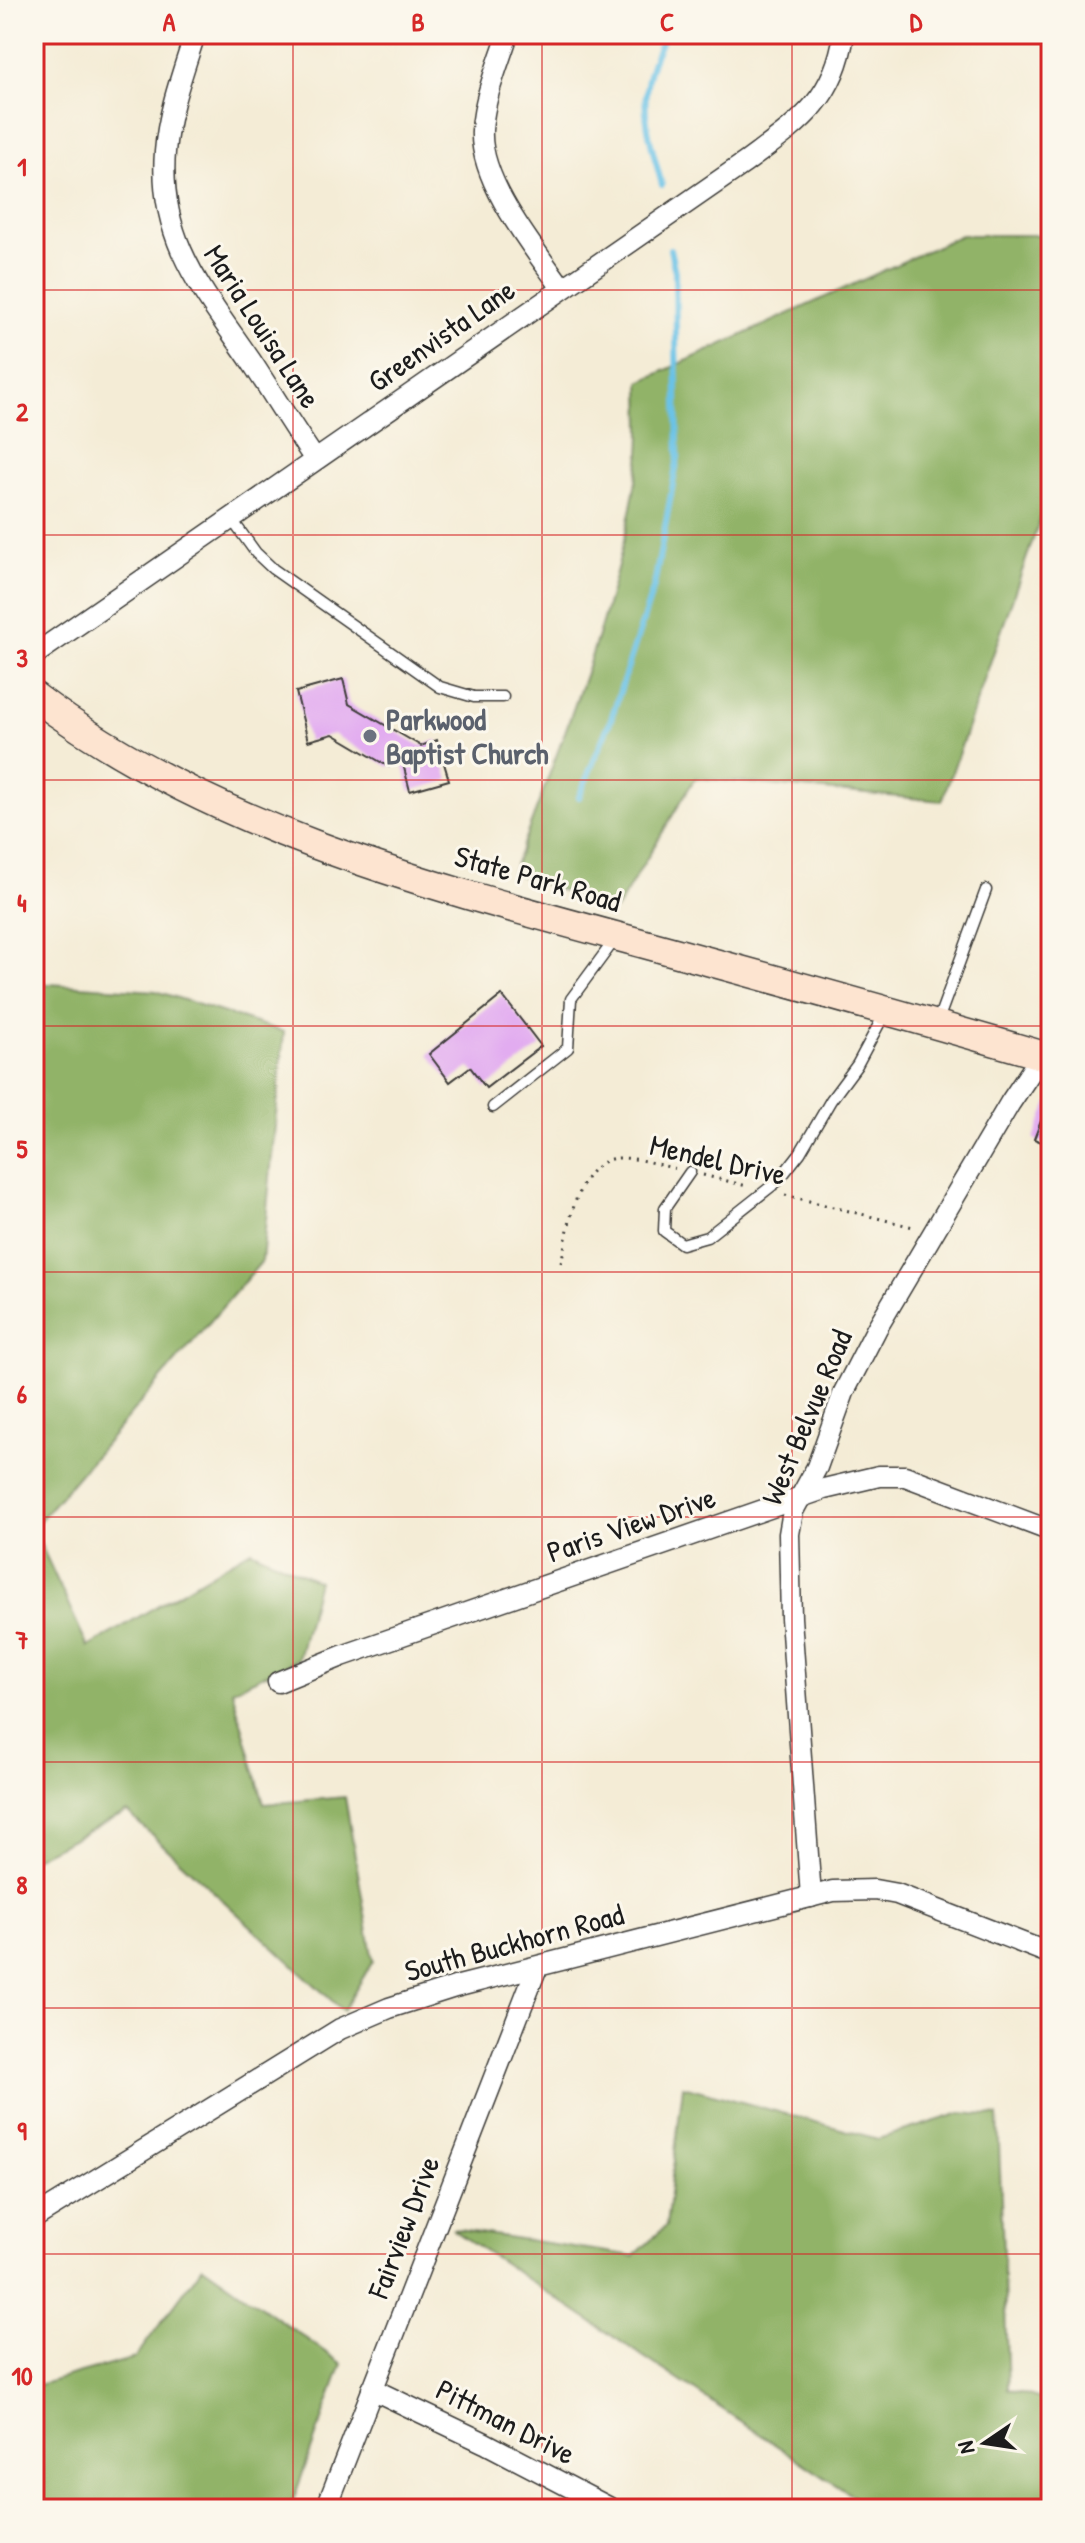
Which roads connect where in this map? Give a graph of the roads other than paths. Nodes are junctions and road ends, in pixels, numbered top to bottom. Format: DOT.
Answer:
graph roads {
  1 [pos="195,34"];
  2 [pos="508,34"];
  3 [pos="844,34"];
  4 [pos="562,288"];
  5 [pos="314,458"];
  6 [pos="230,517"];
  7 [pos="34,655"];
  8 [pos="34,696"];
  9 [pos="503,697"];
  10 [pos="986,890"];
  11 [pos="617,936"];
  12 [pos="886,1011"];
  13 [pos="936,1025"];
  14 [pos="1047,1057"];
  15 [pos="493,1107"];
  16 [pos="690,1172"];
  17 [pos="798,1498"];
  18 [pos="1051,1531"];
  19 [pos="278,1682"];
  20 [pos="811,1897"];
  21 [pos="1051,1954"];
  22 [pos="537,1967"];
  23 [pos="34,2218"];
  24 [pos="372,2389"];
  25 [pos="326,2509"];
  26 [pos="612,2509"];
  1 -- 5 [label="street, Maria Louisa Lane"];
  2 -- 4 [label="street"];
  3 -- 4 [label="street, Greenvista Lane"];
  4 -- 5 [label="street, Greenvista Lane"];
  5 -- 6 [label="street, Greenvista Lane"];
  6 -- 7 [label="street, Greenvista Lane"];
  6 -- 9 [label="lane"];
  8 -- 11 [label="main road, State Park Road"];
  10 -- 13 [label="lane"];
  11 -- 12 [label="main road, State Park Road"];
  11 -- 15 [label="lane"];
  12 -- 13 [label="main road, State Park Road"];
  12 -- 16 [label="lane"];
  13 -- 14 [label="main road, State Park Road"];
  14 -- 17 [label="street, West Belvue Road"];
  17 -- 18 [label="street, Paris View Drive"];
  17 -- 19 [label="street, Paris View Drive"];
  17 -- 20 [label="street, West Belvue Road"];
  20 -- 21 [label="street, South Buckhorn Road"];
  20 -- 22 [label="street, South Buckhorn Road"];
  22 -- 23 [label="street, South Buckhorn Road"];
  22 -- 24 [label="street, Fairview Drive"];
  24 -- 25 [label="street, Fairview Drive"];
  24 -- 26 [label="street, Pittman Drive"];
}
